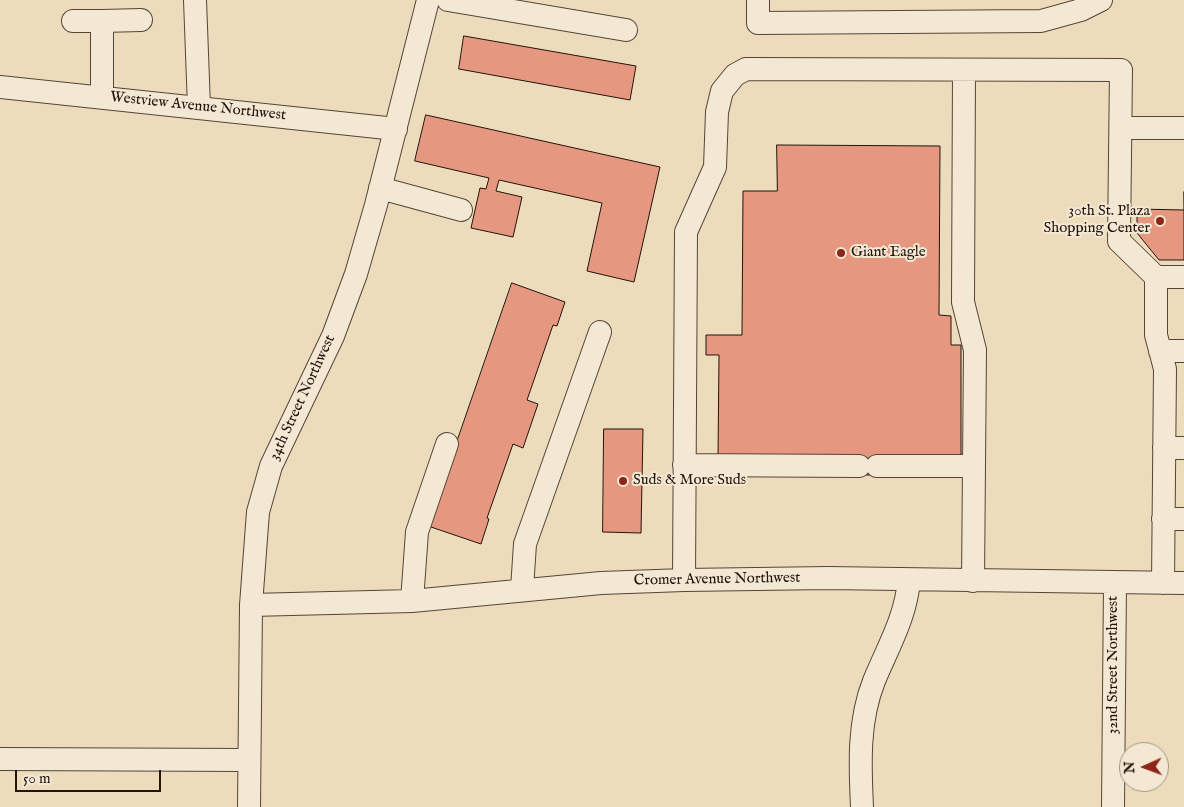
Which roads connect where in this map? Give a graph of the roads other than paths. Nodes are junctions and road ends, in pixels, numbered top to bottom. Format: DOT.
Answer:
graph roads {
  1 [pos="195,0"];
  2 [pos="428,0"];
  3 [pos="448,0"];
  4 [pos="758,0"];
  5 [pos="1101,0"];
  6 [pos="141,20"];
  7 [pos="74,21"];
  8 [pos="102,21"];
  9 [pos="626,30"];
  10 [pos="964,71"];
  11 [pos="0,87"];
  12 [pos="102,96"];
  13 [pos="199,107"];
  14 [pos="1121,128"];
  15 [pos="1184,128"];
  16 [pos="396,129"];
  17 [pos="380,188"];
  18 [pos="461,210"];
  19 [pos="1156,277"];
  20 [pos="1184,277"];
  21 [pos="600,332"];
  22 [pos="1160,351"];
  23 [pos="1184,351"];
  24 [pos="447,444"];
  25 [pos="1174,448"];
  26 [pos="684,465"];
  27 [pos="974,466"];
  28 [pos="1174,519"];
  29 [pos="684,580"];
  30 [pos="909,580"];
  31 [pos="973,581"];
  32 [pos="1115,583"];
  33 [pos="1174,583"];
  34 [pos="522,589"];
  35 [pos="412,601"];
  36 [pos="251,605"];
  37 [pos="0,759"];
  38 [pos="248,760"];
  39 [pos="249,807"];
  40 [pos="862,807"];
  41 [pos="1113,807"];
  1 -- 13 [label="street"];
  2 -- 16 [label="street, 34th Street Northwest"];
  3 -- 9 [label="street"];
  4 -- 5 [label="street"];
  6 -- 8 [label="street"];
  7 -- 8 [label="street"];
  8 -- 12 [label="street"];
  10 -- 14 [label="street"];
  10 -- 26 [label="street"];
  10 -- 27 [label="street"];
  11 -- 12 [label="street, Westview Avenue Northwest"];
  12 -- 13 [label="street, Westview Avenue Northwest"];
  13 -- 16 [label="street, Westview Avenue Northwest"];
  14 -- 15 [label="street"];
  14 -- 19 [label="street"];
  16 -- 17 [label="street, 34th Street Northwest"];
  17 -- 18 [label="street"];
  17 -- 36 [label="street, 34th Street Northwest"];
  19 -- 20 [label="street"];
  19 -- 22 [label="street"];
  21 -- 34 [label="street"];
  22 -- 23 [label="street"];
  22 -- 25 [label="street"];
  24 -- 35 [label="street"];
  25 -- 28 [label="street"];
  26 -- 27 [label="street"];
  26 -- 29 [label="street"];
  27 -- 31 [label="street"];
  28 -- 33 [label="street"];
  29 -- 30 [label="street, Cromer Avenue Northwest"];
  29 -- 34 [label="street, Cromer Avenue Northwest"];
  30 -- 31 [label="street, Cromer Avenue Northwest"];
  30 -- 40 [label="street"];
  31 -- 32 [label="street, Cromer Avenue Northwest"];
  32 -- 33 [label="street, Cromer Avenue Northwest"];
  32 -- 41 [label="street, 32nd Street Northwest"];
  34 -- 35 [label="street, Cromer Avenue Northwest"];
  35 -- 36 [label="street, Cromer Avenue Northwest"];
  36 -- 38 [label="street, 34th Street Northwest"];
  37 -- 38 [label="street"];
  38 -- 39 [label="street, 34th Street Northwest"];
}
